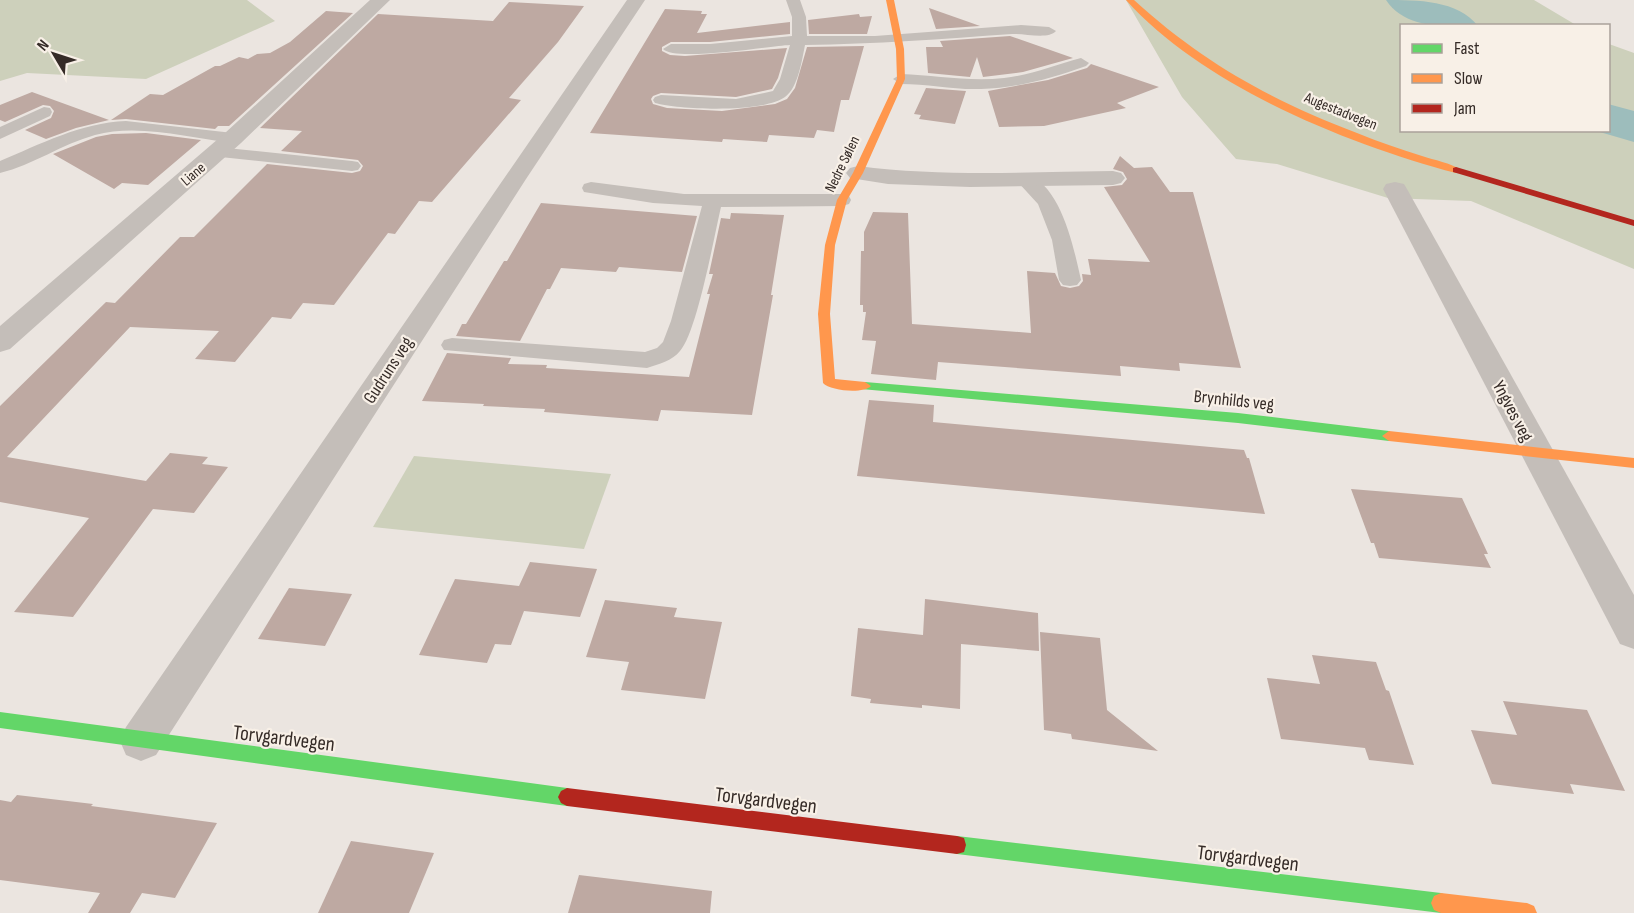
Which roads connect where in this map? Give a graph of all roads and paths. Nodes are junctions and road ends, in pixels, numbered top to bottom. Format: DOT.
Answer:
graph roads {
  1 [pos="381,0"];
  2 [pos="636,0"];
  3 [pos="793,0"];
  4 [pos="890,0"];
  5 [pos="1130,0"];
  6 [pos="1049,31"];
  7 [pos="899,39"];
  8 [pos="800,41"];
  9 [pos="671,49"];
  10 [pos="1081,63"];
  11 [pos="901,80"];
  12 [pos="661,100"];
  13 [pos="44,112"];
  14 [pos="0,134"];
  15 [pos="225,145"];
  16 [pos="352,166"];
  17 [pos="0,168"];
  18 [pos="858,173"];
  19 [pos="1113,178"];
  20 [pos="1025,180"];
  21 [pos="591,188"];
  22 [pos="1395,189"];
  23 [pos="713,200"];
  24 [pos="842,200"];
  25 [pos="1634,223"];
  26 [pos="1070,280"];
  27 [pos="0,342"];
  28 [pos="452,345"];
  29 [pos="829,383"];
  30 [pos="1537,454"];
  31 [pos="1634,463"];
  32 [pos="1634,632"];
  33 [pos="0,720"];
  34 [pos="141,741"];
  35 [pos="1527,913"];
  1 -- 15 [label="street, Liane"];
  2 -- 34 [label="street, Gudruns veg"];
  3 -- 8 [label="lane"];
  4 -- 7 [label="street, Nedre Sølen"];
  5 -- 25 [label="street, Augestadvegen"];
  6 -- 7 [label="lane"];
  7 -- 8 [label="lane"];
  7 -- 11 [label="street, Nedre Sølen"];
  8 -- 9 [label="lane"];
  8 -- 12 [label="lane"];
  10 -- 11 [label="lane"];
  11 -- 18 [label="street, Nedre Sølen"];
  13 -- 14 [label="lane"];
  15 -- 16 [label="lane"];
  15 -- 17 [label="lane"];
  15 -- 27 [label="street, Liane"];
  18 -- 20 [label="street"];
  18 -- 24 [label="street, Nedre Sølen"];
  19 -- 20 [label="street"];
  20 -- 26 [label="lane"];
  21 -- 23 [label="lane"];
  22 -- 30 [label="street, Yngves veg"];
  23 -- 24 [label="lane"];
  23 -- 28 [label="lane"];
  24 -- 29 [label="street, Nedre Sølen"];
  29 -- 30 [label="street, Brynhilds veg"];
  30 -- 31 [label="street, Brynhilds veg"];
  30 -- 32 [label="street, Yngves veg"];
  33 -- 34 [label="street, Torvgardvegen"];
  34 -- 35 [label="street, Torvgardvegen"];
}
